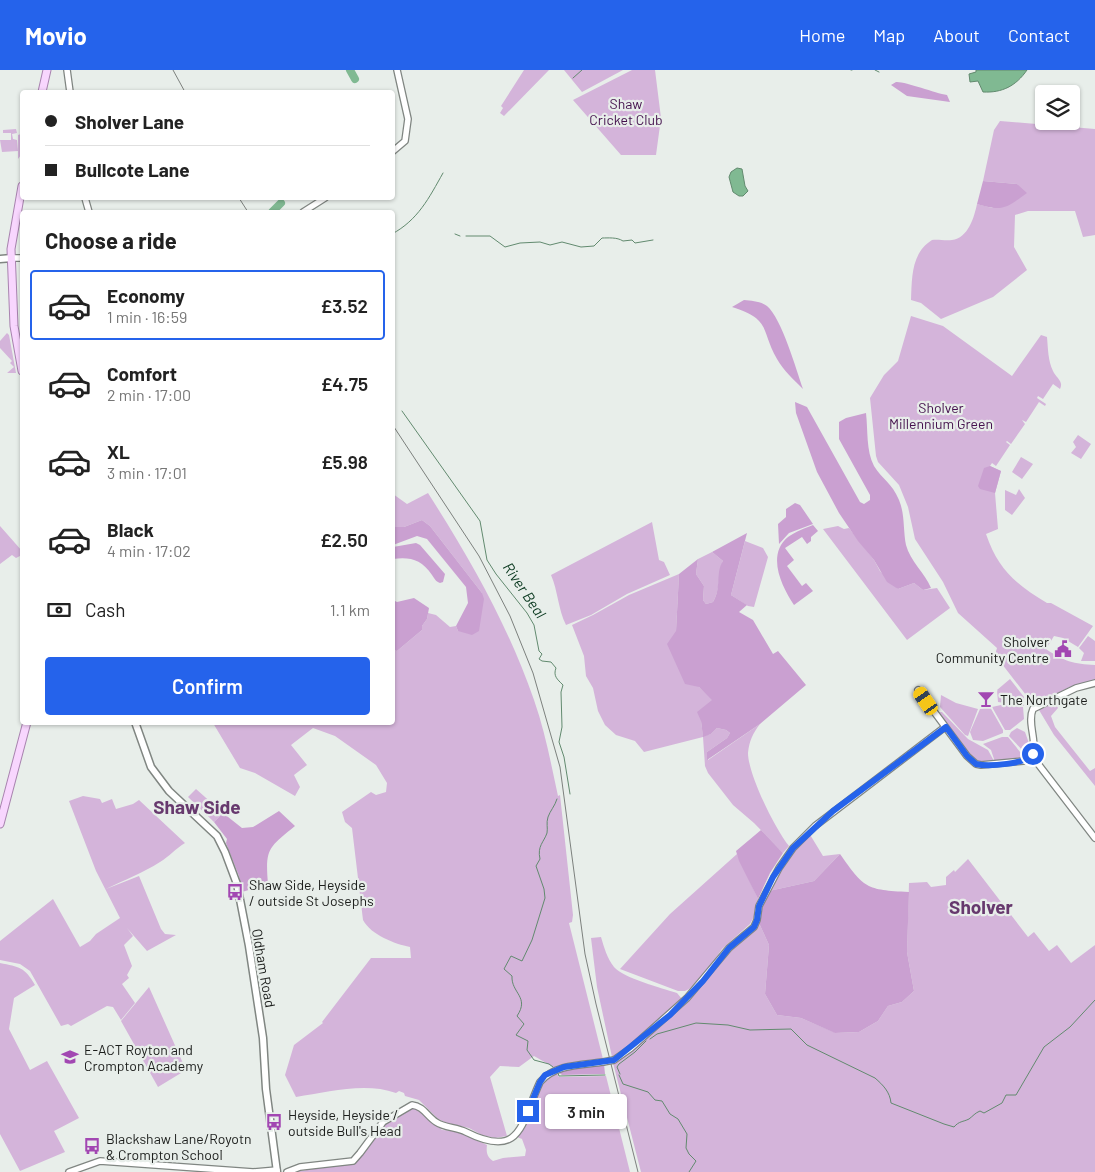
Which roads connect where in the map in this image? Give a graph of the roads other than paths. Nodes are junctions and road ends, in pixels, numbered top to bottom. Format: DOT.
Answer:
graph roads {
  1 [pos="47,70"];
  2 [pos="67,70"];
  3 [pos="397,70"];
  4 [pos="42,90"];
  5 [pos="70,90"];
  6 [pos="395,149"];
  7 [pos="20,196"];
  8 [pos="322,200"];
  9 [pos="306,210"];
  10 [pos="12,258"];
  11 [pos="20,258"];
  12 [pos="0,259"];
  13 [pos="20,360"];
  14 [pos="1095,683"];
  15 [pos="918,690"];
  16 [pos="26,725"];
  17 [pos="136,725"];
  18 [pos="946,727"];
  19 [pos="1032,756"];
  20 [pos="0,824"];
  21 [pos="1095,838"];
  22 [pos="277,1171"];
  23 [pos="69,1172"];
  24 [pos="287,1172"];
  1 -- 4 [label="main road"];
  2 -- 5 [label="street"];
  3 -- 6 [label="street"];
  7 -- 10 [label="main road"];
  8 -- 9 [label="street"];
  10 -- 11 [label="street"];
  10 -- 12 [label="main road"];
  10 -- 13 [label="main road"];
  14 -- 19 [label="street"];
  15 -- 18 [label="street"];
  16 -- 20 [label="main road"];
  17 -- 22 [label="main road, Oldham Road"];
  18 -- 19 [label="street"];
  18 -- 24 [label="street, bridge"];
  19 -- 21 [label="street"];
  22 -- 23 [label="street"];
}
